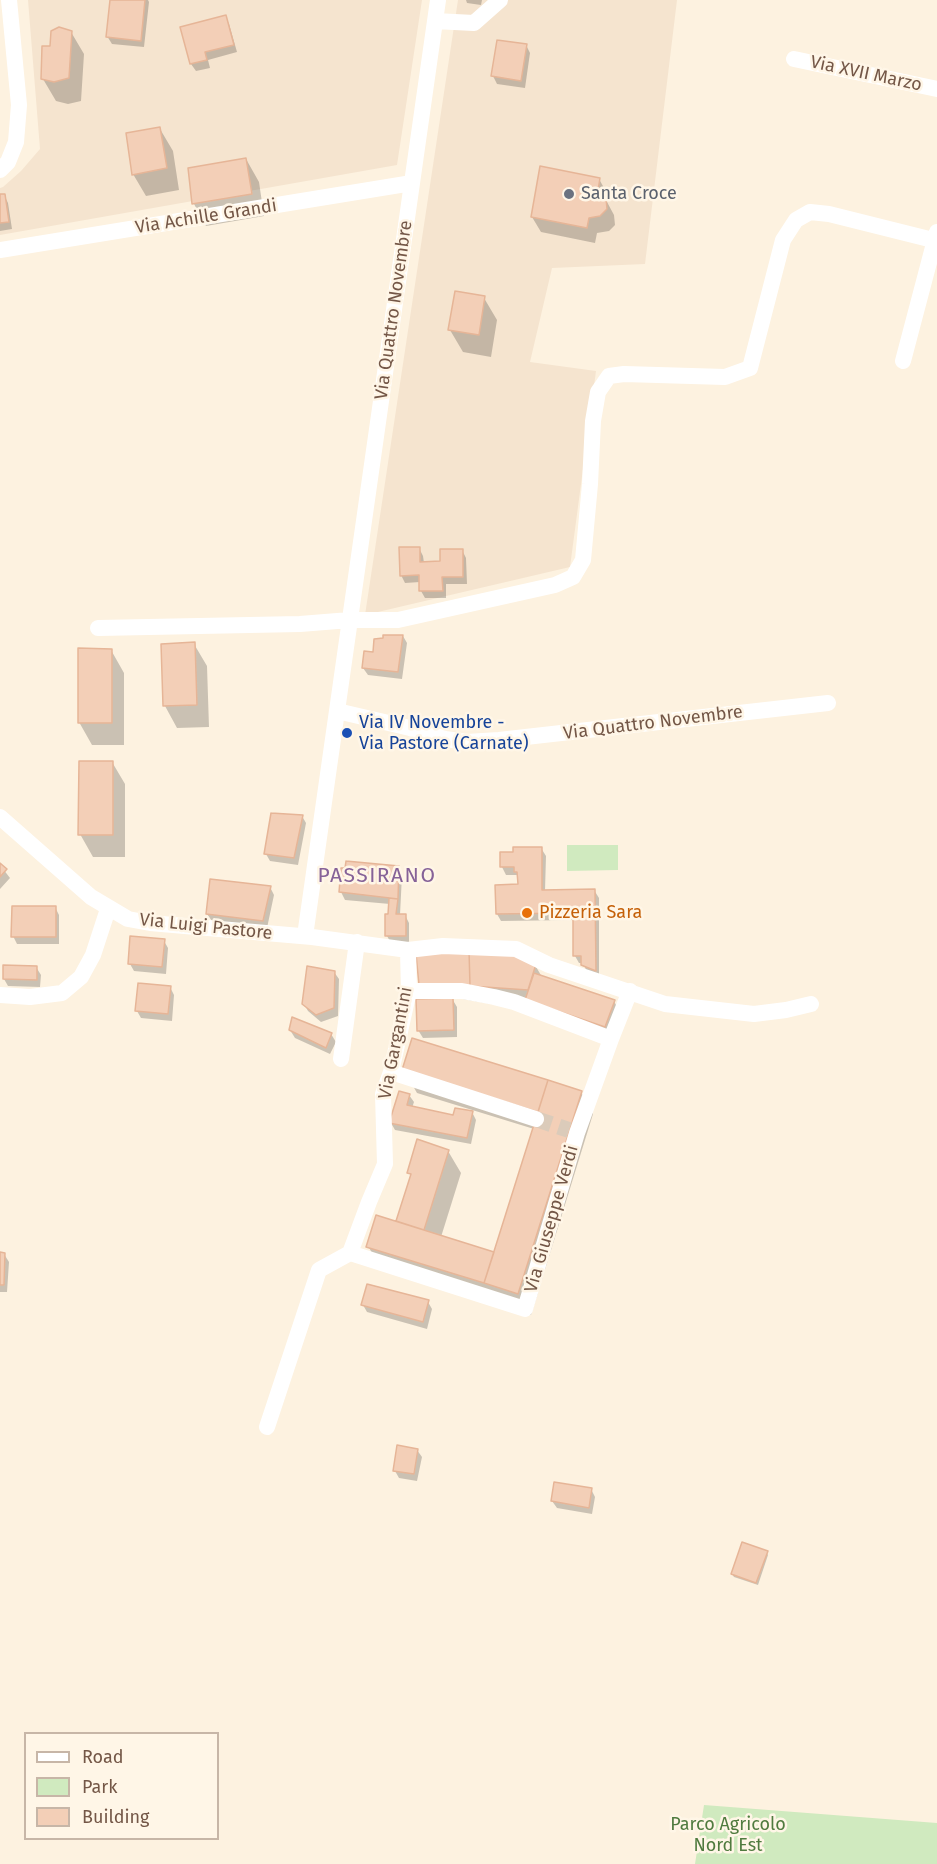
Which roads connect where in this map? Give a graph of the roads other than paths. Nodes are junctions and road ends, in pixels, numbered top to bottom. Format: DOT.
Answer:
graph roads {
  1 [pos="9,0"];
  2 [pos="438,0"];
  3 [pos="500,0"];
  4 [pos="435,21"];
  5 [pos="794,59"];
  6 [pos="937,89"];
  7 [pos="0,170"];
  8 [pos="412,183"];
  9 [pos="936,238"];
  10 [pos="0,250"];
  11 [pos="903,361"];
  12 [pos="350,620"];
  13 [pos="98,628"];
  14 [pos="828,703"];
  15 [pos="337,711"];
  16 [pos="0,818"];
  17 [pos="108,909"];
  18 [pos="305,936"];
  19 [pos="357,942"];
  20 [pos="408,950"];
  21 [pos="409,991"];
  22 [pos="630,991"];
  23 [pos="0,995"];
  24 [pos="811,1004"];
  25 [pos="610,1039"];
  26 [pos="341,1059"];
  27 [pos="392,1072"];
  28 [pos="536,1119"];
  29 [pos="350,1253"];
  30 [pos="267,1427"];
  1 -- 7 [label="street"];
  2 -- 4 [label="street, Via Quattro Novembre"];
  3 -- 4 [label="street"];
  4 -- 8 [label="street, Via Quattro Novembre"];
  5 -- 6 [label="street, Via XVII Marzo"];
  8 -- 10 [label="street, Via Achille Grandi"];
  8 -- 12 [label="street, Via Quattro Novembre"];
  9 -- 11 [label="street"];
  9 -- 12 [label="street"];
  12 -- 13 [label="street"];
  12 -- 15 [label="street, Via Quattro Novembre"];
  14 -- 15 [label="street, Via Quattro Novembre"];
  15 -- 18 [label="street, Via Quattro Novembre"];
  16 -- 17 [label="street, Via Luigi Pastore"];
  17 -- 18 [label="street, Via Luigi Pastore"];
  17 -- 23 [label="street"];
  18 -- 19 [label="street"];
  19 -- 20 [label="street"];
  19 -- 26 [label="street"];
  20 -- 21 [label="street, Via Gargantini"];
  20 -- 22 [label="street"];
  21 -- 25 [label="street"];
  21 -- 27 [label="street, Via Gargantini"];
  22 -- 24 [label="street"];
  22 -- 25 [label="street, Via Giuseppe Verdi"];
  25 -- 29 [label="street, Via Giuseppe Verdi"];
  27 -- 28 [label="street"];
  27 -- 29 [label="street, Via Gargantini"];
  29 -- 30 [label="street"];
}
